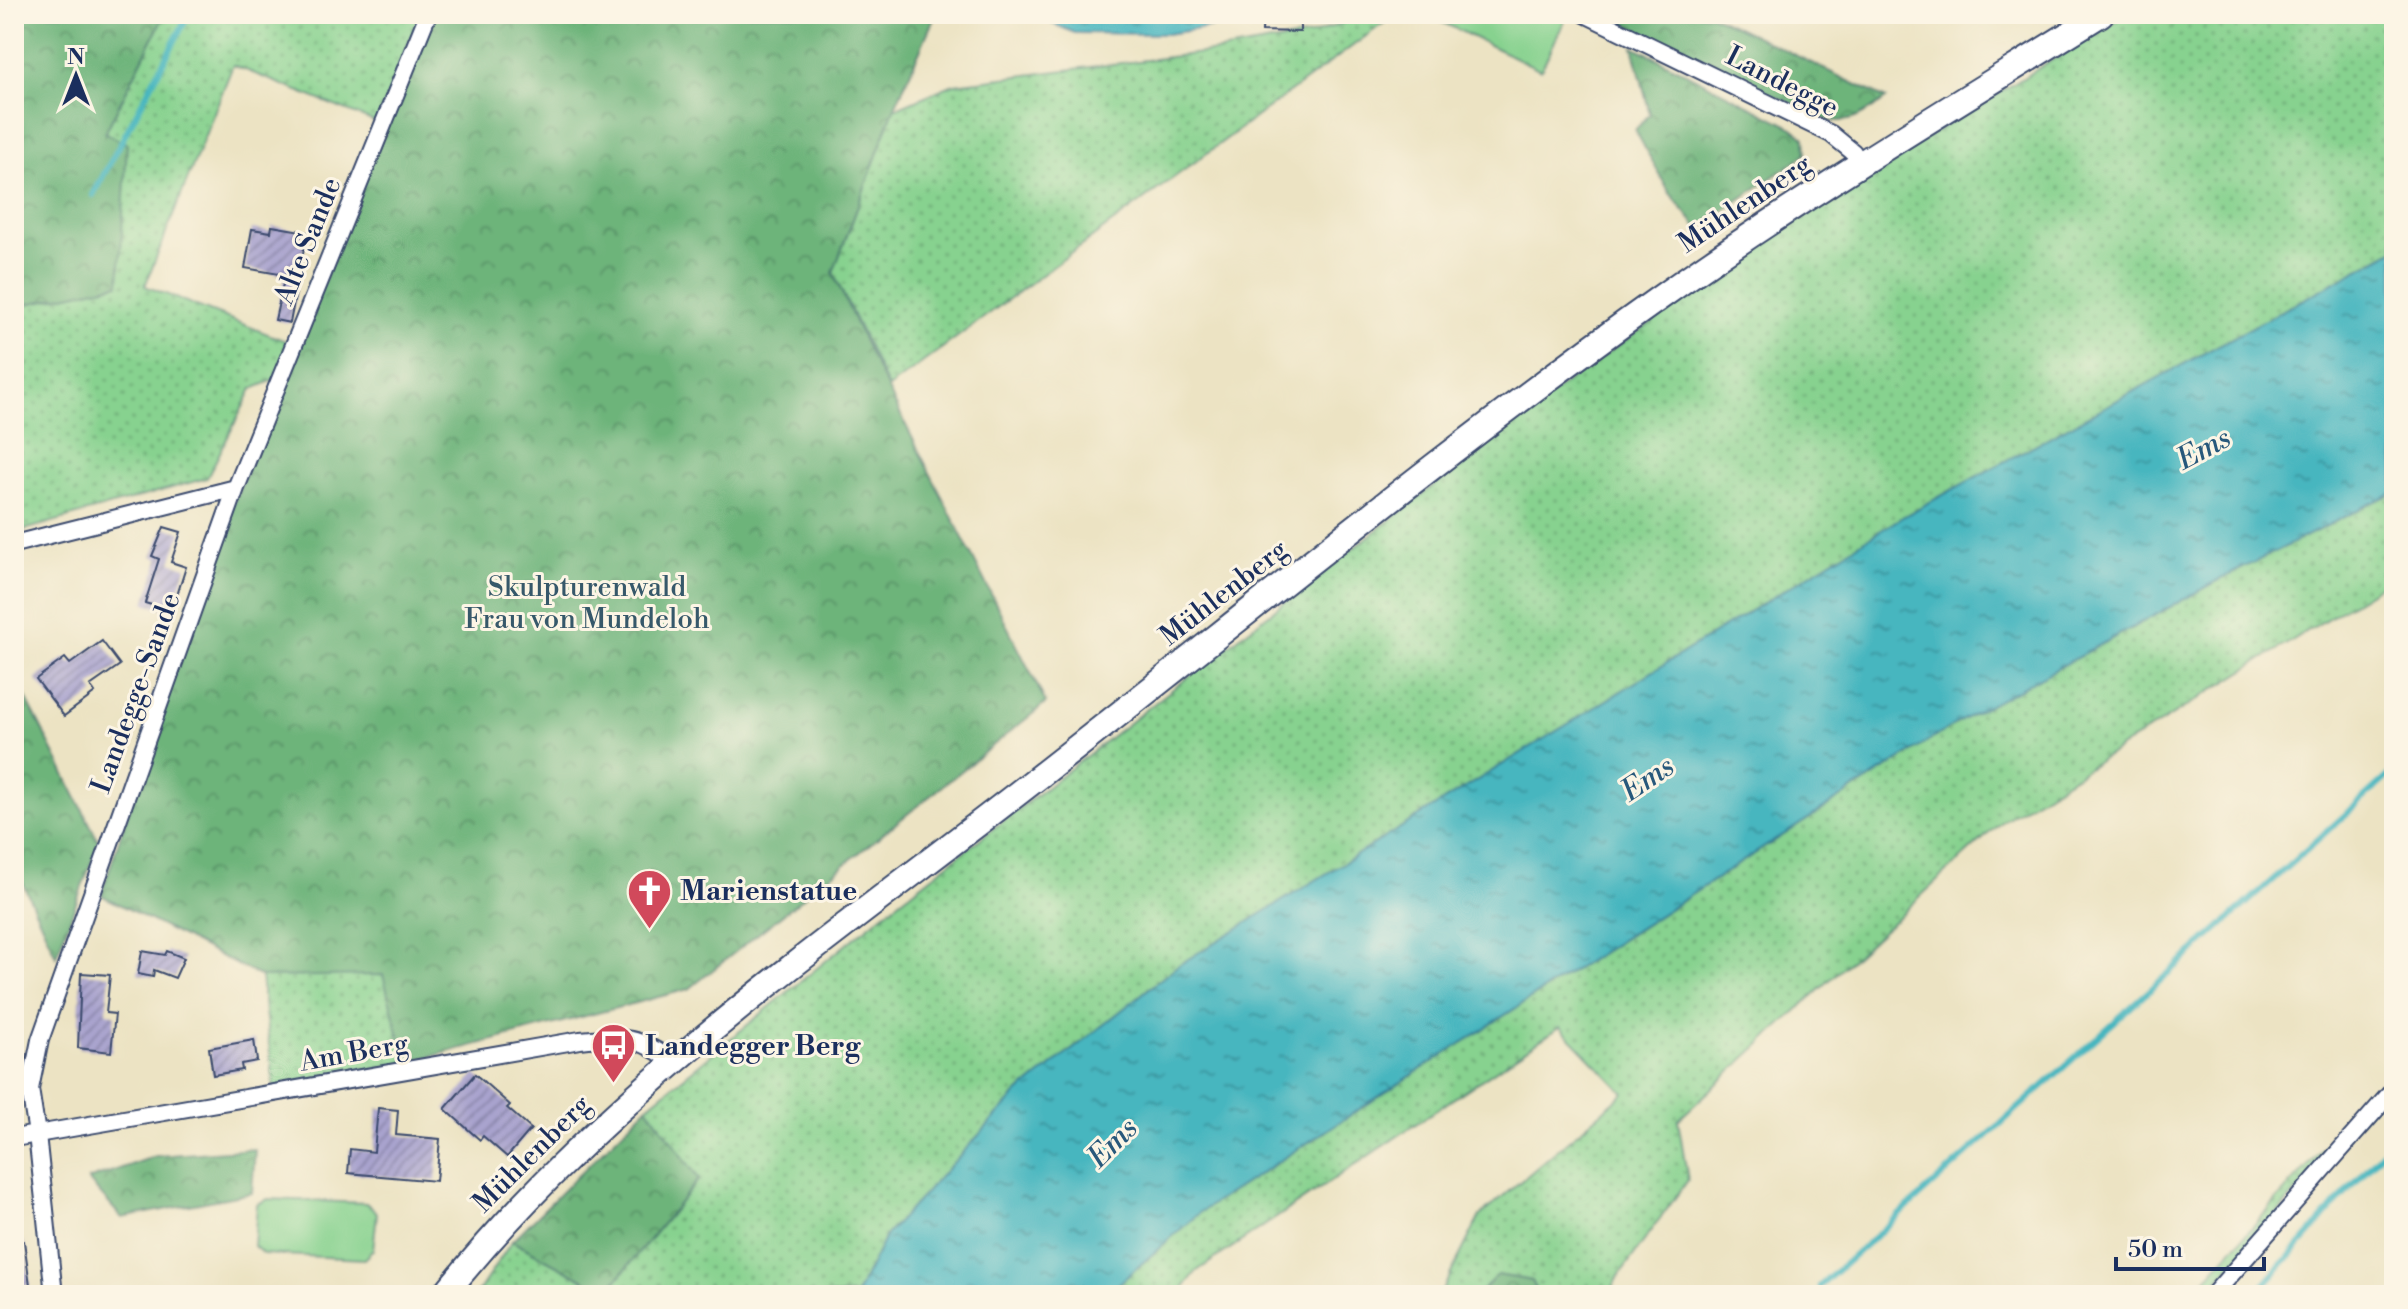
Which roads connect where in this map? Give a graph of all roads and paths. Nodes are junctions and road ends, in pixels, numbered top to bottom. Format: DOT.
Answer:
graph roads {
  1 [pos="428,14"];
  2 [pos="1585,14"];
  3 [pos="2101,14"];
  4 [pos="1861,164"];
  5 [pos="236,488"];
  6 [pos="14,544"];
  7 [pos="675,1063"];
  8 [pos="2394,1089"];
  9 [pos="37,1134"];
  10 [pos="14,1138"];
  11 [pos="54,1295"];
  12 [pos="444,1295"];
  13 [pos="2213,1295"];
  1 -- 5 [label="street, Alte Sande"];
  2 -- 4 [label="street, Landegge"];
  3 -- 4 [label="main road, Mühlenberg"];
  4 -- 7 [label="main road, Mühlenberg"];
  5 -- 6 [label="street"];
  5 -- 9 [label="street, Landegge-Sande"];
  7 -- 9 [label="street, Am Berg"];
  7 -- 12 [label="main road, Mühlenberg"];
  8 -- 13 [label="street"];
  9 -- 10 [label="street"];
  9 -- 11 [label="street, Landegge-Sande"];
}
